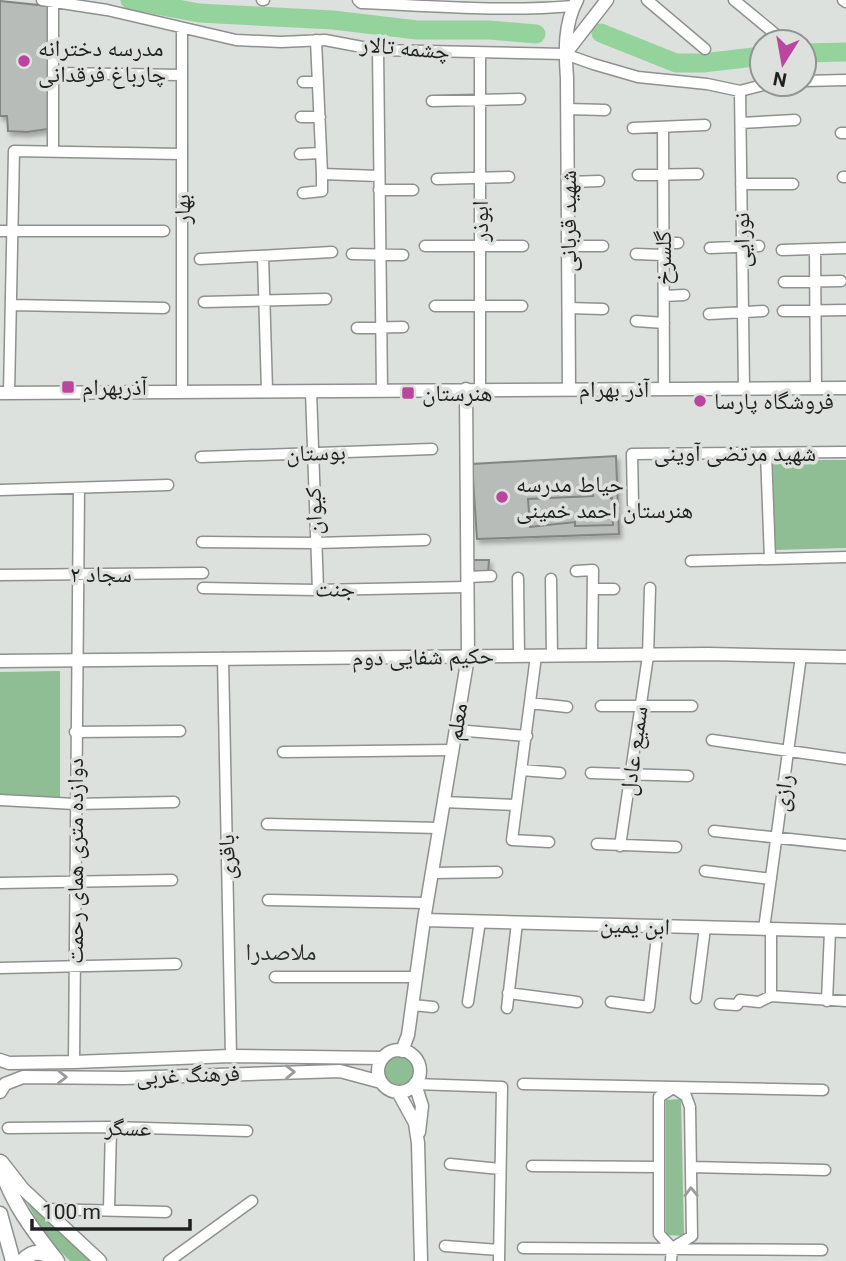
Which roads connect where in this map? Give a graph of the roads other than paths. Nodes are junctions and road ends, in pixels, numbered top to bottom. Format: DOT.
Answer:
graph roads {
  1 [pos="647,0"];
  2 [pos="734,0"];
  3 [pos="48,1"];
  4 [pos="360,2"];
  5 [pos="575,2"];
  6 [pos="605,3"];
  7 [pos="462,4"];
  8 [pos="182,28"];
  9 [pos="768,28"];
  10 [pos="316,40"];
  11 [pos="705,49"];
  12 [pos="378,50"];
  13 [pos="480,53"];
  14 [pos="565,54"];
  15 [pos="53,74"];
  16 [pos="182,75"];
  17 [pos="818,80"];
  18 [pos="846,80"];
  19 [pos="303,82"];
  20 [pos="318,82"];
  21 [pos="748,89"];
  22 [pos="740,91"];
  23 [pos="480,99"];
  24 [pos="520,99"];
  25 [pos="432,102"];
  26 [pos="567,109"];
  27 [pos="606,110"];
  28 [pos="302,117"];
  29 [pos="320,117"];
  30 [pos="795,120"];
  31 [pos="741,123"];
  32 [pos="705,125"];
  33 [pos="663,127"];
  34 [pos="633,128"];
  35 [pos="53,152"];
  36 [pos="321,153"];
  37 [pos="182,154"];
  38 [pos="300,154"];
  39 [pos="322,174"];
  40 [pos="698,174"];
  41 [pos="638,175"];
  42 [pos="379,176"];
  43 [pos="663,176"];
  44 [pos="509,177"];
  45 [pos="480,179"];
  46 [pos="437,180"];
  47 [pos="599,181"];
  48 [pos="0,182"];
  49 [pos="13,182"];
  50 [pos="568,182"];
  51 [pos="741,184"];
  52 [pos="793,184"];
  53 [pos="379,190"];
  54 [pos="413,190"];
  55 [pos="303,193"];
  56 [pos="12,230"];
  57 [pos="0,231"];
  58 [pos="164,231"];
  59 [pos="678,243"];
  60 [pos="425,246"];
  61 [pos="523,246"];
  62 [pos="568,246"];
  63 [pos="603,246"];
  64 [pos="759,246"];
  65 [pos="480,247"];
  66 [pos="742,247"];
  67 [pos="710,248"];
  68 [pos="846,248"];
  69 [pos="663,249"];
  70 [pos="782,250"];
  71 [pos="815,250"];
  72 [pos="332,252"];
  73 [pos="352,254"];
  74 [pos="636,254"];
  75 [pos="402,255"];
  76 [pos="263,256"];
  77 [pos="379,256"];
  78 [pos="200,258"];
  79 [pos="815,281"];
  80 [pos="841,281"];
  81 [pos="784,282"];
  82 [pos="684,295"];
  83 [pos="664,296"];
  84 [pos="326,299"];
  85 [pos="265,301"];
  86 [pos="204,302"];
  87 [pos="11,305"];
  88 [pos="435,306"];
  89 [pos="522,306"];
  90 [pos="480,307"];
  91 [pos="164,308"];
  92 [pos="568,308"];
  93 [pos="603,309"];
  94 [pos="846,310"];
  95 [pos="763,311"];
  96 [pos="783,311"];
  97 [pos="815,311"];
  98 [pos="743,313"];
  99 [pos="709,314"];
  100 [pos="636,321"];
  101 [pos="664,323"];
  102 [pos="403,327"];
  103 [pos="357,328"];
  104 [pos="381,328"];
  105 [pos="744,388"];
  106 [pos="816,388"];
  107 [pos="846,388"];
  108 [pos="466,389"];
  109 [pos="480,389"];
  110 [pos="569,389"];
  111 [pos="664,389"];
  112 [pos="382,390"];
  113 [pos="182,391"];
  114 [pos="267,391"];
  115 [pos="311,391"];
  116 [pos="5,393"];
  117 [pos="432,449"];
  118 [pos="846,452"];
  119 [pos="313,453"];
  120 [pos="766,453"];
  121 [pos="201,457"];
  122 [pos="168,485"];
  123 [pos="79,488"];
  124 [pos="0,490"];
  125 [pos="633,504"];
  126 [pos="425,540"];
  127 [pos="202,542"];
  128 [pos="315,543"];
  129 [pos="846,557"];
  130 [pos="770,559"];
  131 [pos="691,561"];
  132 [pos="576,571"];
  133 [pos="203,573"];
  134 [pos="0,575"];
  135 [pos="80,575"];
  136 [pos="492,576"];
  137 [pos="518,578"];
  138 [pos="551,579"];
  139 [pos="467,582"];
  140 [pos="650,587"];
  141 [pos="203,588"];
  142 [pos="593,589"];
  143 [pos="614,589"];
  144 [pos="318,590"];
  145 [pos="592,655"];
  146 [pos="519,656"];
  147 [pos="536,656"];
  148 [pos="552,656"];
  149 [pos="648,656"];
  150 [pos="801,656"];
  151 [pos="468,657"];
  152 [pos="846,657"];
  153 [pos="223,658"];
  154 [pos="79,660"];
  155 [pos="0,661"];
  156 [pos="530,703"];
  157 [pos="601,706"];
  158 [pos="640,706"];
  159 [pos="692,706"];
  160 [pos="567,707"];
  161 [pos="456,730"];
  162 [pos="180,731"];
  163 [pos="75,732"];
  164 [pos="527,736"];
  165 [pos="712,740"];
  166 [pos="452,750"];
  167 [pos="283,752"];
  168 [pos="788,752"];
  169 [pos="846,759"];
  170 [pos="522,771"];
  171 [pos="560,773"];
  172 [pos="591,773"];
  173 [pos="632,774"];
  174 [pos="688,776"];
  175 [pos="0,800"];
  176 [pos="174,802"];
  177 [pos="443,802"];
  178 [pos="75,804"];
  179 [pos="516,805"];
  180 [pos="267,824"];
  181 [pos="439,828"];
  182 [pos="714,831"];
  183 [pos="777,838"];
  184 [pos="549,842"];
  185 [pos="597,844"];
  186 [pos="846,845"];
  187 [pos="620,846"];
  188 [pos="676,847"];
  189 [pos="705,871"];
  190 [pos="497,872"];
  191 [pos="432,873"];
  192 [pos="771,879"];
  193 [pos="75,880"];
  194 [pos="172,880"];
  195 [pos="0,883"];
  196 [pos="268,900"];
  197 [pos="427,903"];
  198 [pos="424,920"];
  199 [pos="480,921"];
  200 [pos="517,923"];
  201 [pos="658,927"];
  202 [pos="705,928"];
  203 [pos="768,929"];
  204 [pos="830,931"];
  205 [pos="846,932"];
  206 [pos="176,964"];
  207 [pos="74,965"];
  208 [pos="0,968"];
  209 [pos="275,977"];
  210 [pos="415,977"];
  211 [pos="508,993"];
  212 [pos="771,996"];
  213 [pos="696,998"];
  214 [pos="827,1001"];
  215 [pos="846,1001"];
  216 [pos="468,1002"];
  217 [pos="577,1002"];
  218 [pos="611,1002"];
  219 [pos="720,1004"];
  220 [pos="412,1005"];
  221 [pos="433,1007"];
  222 [pos="507,1008"];
  223 [pos="402,1051"];
  224 [pos="231,1056"];
  225 [pos="383,1058"];
  226 [pos="0,1060"];
  227 [pos="74,1062"];
  228 [pos="381,1082"];
  229 [pos="415,1084"];
  230 [pos="523,1084"];
  231 [pos="673,1088"];
  232 [pos="823,1090"];
  233 [pos="0,1092"];
  234 [pos="398,1092"];
  235 [pos="8,1128"];
  236 [pos="111,1128"];
  237 [pos="247,1132"];
  238 [pos="418,1143"];
  239 [pos="0,1161"];
  240 [pos="450,1164"];
  241 [pos="531,1166"];
  242 [pos="658,1167"];
  243 [pos="691,1167"];
  244 [pos="500,1169"];
  245 [pos="825,1170"];
  246 [pos="252,1201"];
  247 [pos="44,1209"];
  248 [pos="109,1209"];
  249 [pos="166,1212"];
  250 [pos="0,1214"];
  251 [pos="444,1246"];
  252 [pos="523,1248"];
  253 [pos="672,1248"];
  254 [pos="822,1250"];
  255 [pos="499,1255"];
  256 [pos="13,1261"];
  257 [pos="23,1261"];
  258 [pos="56,1261"];
  259 [pos="100,1261"];
  260 [pos="169,1261"];
  261 [pos="421,1261"];
  262 [pos="671,1261"];
  1 -- 11 [label="street"];
  2 -- 9 [label="street"];
  3 -- 8 [label="street, چشمه تالار"];
  3 -- 15 [label="street"];
  4 -- 7 [label="street, چشمه تالار"];
  5 -- 6 [label="street"];
  5 -- 7 [label="street, چشمه تالار"];
  5 -- 14 [label="street, شهید قربانی"];
  6 -- 14 [label="street"];
  8 -- 10 [label="street, چشمه تالار"];
  8 -- 16 [label="street, بهار"];
  10 -- 12 [label="street, چشمه تالار"];
  10 -- 20 [label="street"];
  12 -- 13 [label="street, چشمه تالار"];
  12 -- 42 [label="street"];
  13 -- 14 [label="street, چشمه تالار"];
  13 -- 23 [label="street, ابوذر"];
  14 -- 22 [label="street, چشمه تالار"];
  14 -- 26 [label="street, شهید قربانی"];
  15 -- 16 [label="street"];
  15 -- 35 [label="street"];
  16 -- 37 [label="street, بهار"];
  17 -- 18 [label="street"];
  19 -- 20 [label="street"];
  20 -- 29 [label="street"];
  21 -- 22 [label="street, چشمه تالار"];
  22 -- 31 [label="street, نورایی"];
  23 -- 24 [label="street"];
  23 -- 25 [label="street"];
  23 -- 45 [label="street, ابوذر"];
  26 -- 27 [label="street"];
  26 -- 50 [label="street, شهید قربانی"];
  28 -- 29 [label="street"];
  29 -- 36 [label="street"];
  30 -- 31 [label="street"];
  31 -- 51 [label="street, نورایی"];
  32 -- 33 [label="street"];
  33 -- 34 [label="street"];
  33 -- 43 [label="street, گلسرخ"];
  35 -- 37 [label="street"];
  35 -- 49 [label="street"];
  36 -- 38 [label="street"];
  36 -- 39 [label="street"];
  37 -- 113 [label="street, بهار"];
  39 -- 42 [label="street"];
  39 -- 55 [label="street"];
  40 -- 43 [label="street"];
  41 -- 43 [label="street"];
  42 -- 53 [label="street"];
  43 -- 69 [label="street, گلسرخ"];
  44 -- 45 [label="street"];
  45 -- 46 [label="street"];
  45 -- 65 [label="street, ابوذر"];
  47 -- 50 [label="street"];
  48 -- 49 [label="street"];
  49 -- 56 [label="street"];
  50 -- 62 [label="street, شهید قربانی"];
  51 -- 52 [label="street"];
  51 -- 66 [label="street, نورایی"];
  53 -- 54 [label="street"];
  53 -- 77 [label="street"];
  56 -- 57 [label="street"];
  56 -- 58 [label="street"];
  56 -- 87 [label="street"];
  59 -- 69 [label="street"];
  60 -- 65 [label="street"];
  61 -- 65 [label="street"];
  62 -- 63 [label="street"];
  62 -- 92 [label="street, شهید قربانی"];
  64 -- 66 [label="street"];
  65 -- 90 [label="street, ابوذر"];
  66 -- 67 [label="street"];
  66 -- 98 [label="street, نورایی"];
  68 -- 71 [label="street"];
  69 -- 74 [label="street"];
  69 -- 83 [label="street, گلسرخ"];
  70 -- 71 [label="street"];
  71 -- 79 [label="street"];
  72 -- 76 [label="street"];
  73 -- 77 [label="street"];
  75 -- 77 [label="street"];
  76 -- 78 [label="street"];
  76 -- 85 [label="street"];
  77 -- 104 [label="street"];
  79 -- 80 [label="street"];
  79 -- 81 [label="street"];
  79 -- 97 [label="street"];
  82 -- 83 [label="street"];
  83 -- 101 [label="street, گلسرخ"];
  84 -- 85 [label="street"];
  85 -- 86 [label="street"];
  85 -- 114 [label="street"];
  87 -- 91 [label="street"];
  87 -- 116 [label="street"];
  88 -- 90 [label="street"];
  89 -- 90 [label="street"];
  90 -- 109 [label="street, ابوذر"];
  92 -- 93 [label="street"];
  92 -- 110 [label="street, شهید قربانی"];
  94 -- 97 [label="street"];
  95 -- 98 [label="street"];
  96 -- 97 [label="street"];
  97 -- 106 [label="street"];
  98 -- 99 [label="street"];
  98 -- 105 [label="street, نورایی"];
  100 -- 101 [label="street"];
  101 -- 111 [label="street, گلسرخ"];
  102 -- 104 [label="street"];
  103 -- 104 [label="street"];
  104 -- 112 [label="street"];
  105 -- 106 [label="street, آذر بهرام"];
  105 -- 111 [label="street, آذر بهرام"];
  106 -- 107 [label="street, آذر بهرام"];
  108 -- 109 [label="street, آذر بهرام"];
  108 -- 112 [label="street, آذر بهرام"];
  108 -- 139 [label="street, معلم"];
  109 -- 110 [label="street, آذر بهرام"];
  110 -- 111 [label="street, آذر بهرام"];
  112 -- 115 [label="street, آذر بهرام"];
  113 -- 114 [label="street, آذر بهرام"];
  113 -- 116 [label="street, آذر بهرام"];
  114 -- 115 [label="street, آذر بهرام"];
  115 -- 119 [label="street, کیوان"];
  117 -- 119 [label="street, بوستان"];
  118 -- 120 [label="street, شهید مرتضی آوینی"];
  119 -- 121 [label="street, بوستان"];
  119 -- 128 [label="street, کیوان"];
  120 -- 125 [label="street, شهید مرتضی آوینی"];
  120 -- 130 [label="street"];
  122 -- 123 [label="street"];
  123 -- 124 [label="street"];
  123 -- 135 [label="street, دوازده متری همای رحمت"];
  126 -- 128 [label="street"];
  127 -- 128 [label="street"];
  128 -- 144 [label="street, کیوان"];
  129 -- 130 [label="street"];
  130 -- 131 [label="street"];
  132 -- 142 [label="street"];
  133 -- 135 [label="street, سجاد ۲"];
  134 -- 135 [label="street, سجاد ۲"];
  135 -- 154 [label="street, دوازده متری همای رحمت"];
  136 -- 139 [label="street, جنت"];
  137 -- 146 [label="street"];
  138 -- 148 [label="street"];
  139 -- 144 [label="street, جنت"];
  139 -- 151 [label="street, معلم"];
  140 -- 149 [label="street, سمیع عادل"];
  141 -- 144 [label="street, جنت"];
  142 -- 143 [label="street"];
  142 -- 145 [label="street"];
  145 -- 148 [label="street, حکیم شفایی دوم"];
  145 -- 149 [label="street, حکیم شفایی دوم"];
  146 -- 147 [label="street, حکیم شفایی دوم"];
  146 -- 151 [label="street, حکیم شفایی دوم"];
  147 -- 148 [label="street, حکیم شفایی دوم"];
  147 -- 156 [label="street"];
  149 -- 150 [label="street, حکیم شفایی دوم"];
  149 -- 158 [label="street, سمیع عادل"];
  150 -- 152 [label="street, حکیم شفایی دوم"];
  150 -- 168 [label="street, رازی"];
  151 -- 153 [label="street, حکیم شفایی دوم"];
  151 -- 161 [label="street, معلم"];
  153 -- 154 [label="street, حکیم شفایی دوم"];
  153 -- 224 [label="street, باقری"];
  154 -- 155 [label="street, حکیم شفایی دوم"];
  154 -- 163 [label="street, دوازده متری همای رحمت"];
  156 -- 160 [label="street"];
  156 -- 164 [label="street"];
  157 -- 158 [label="street"];
  158 -- 159 [label="street"];
  158 -- 173 [label="street, سمیع عادل"];
  161 -- 164 [label="street"];
  161 -- 166 [label="street, معلم"];
  162 -- 163 [label="street"];
  163 -- 178 [label="street, دوازده متری همای رحمت"];
  164 -- 170 [label="street"];
  165 -- 168 [label="street"];
  166 -- 167 [label="street"];
  166 -- 177 [label="street, معلم"];
  168 -- 169 [label="street"];
  168 -- 183 [label="street, رازی"];
  170 -- 171 [label="street"];
  170 -- 179 [label="street"];
  172 -- 173 [label="street"];
  173 -- 174 [label="street"];
  173 -- 187 [label="street, سمیع عادل"];
  175 -- 178 [label="street"];
  176 -- 178 [label="street"];
  177 -- 179 [label="street"];
  177 -- 181 [label="street, معلم"];
  178 -- 193 [label="street, دوازده متری همای رحمت"];
  179 -- 184 [label="street"];
  180 -- 181 [label="street"];
  181 -- 191 [label="street, معلم"];
  182 -- 183 [label="street"];
  183 -- 186 [label="street"];
  183 -- 192 [label="street, رازی"];
  185 -- 187 [label="street"];
  187 -- 188 [label="street"];
  189 -- 192 [label="street"];
  190 -- 191 [label="street"];
  191 -- 197 [label="street, معلم"];
  192 -- 203 [label="street, رازی"];
  193 -- 194 [label="street"];
  193 -- 195 [label="street"];
  193 -- 207 [label="street, دوازده متری همای رحمت"];
  196 -- 197 [label="street"];
  197 -- 198 [label="street, معلم"];
  198 -- 199 [label="street, ابن یمین"];
  198 -- 210 [label="street, معلم"];
  199 -- 200 [label="street, ابن یمین"];
  199 -- 216 [label="street"];
  200 -- 201 [label="street, ابن یمین"];
  200 -- 211 [label="street"];
  201 -- 202 [label="street, ابن یمین"];
  201 -- 218 [label="street"];
  202 -- 203 [label="street, ابن یمین"];
  202 -- 213 [label="street"];
  203 -- 204 [label="street, ابن یمین"];
  203 -- 212 [label="street, رازی"];
  204 -- 205 [label="street, ابن یمین"];
  204 -- 214 [label="street"];
  206 -- 207 [label="street"];
  207 -- 208 [label="street"];
  207 -- 227 [label="street, دوازده متری همای رحمت"];
  209 -- 210 [label="street"];
  210 -- 220 [label="street, معلم"];
  211 -- 217 [label="street"];
  211 -- 222 [label="street"];
  212 -- 214 [label="street"];
  212 -- 219 [label="street"];
  214 -- 215 [label="street"];
  220 -- 221 [label="street"];
  220 -- 223 [label="street, معلم"];
  223 -- 225 [label="street"];
  223 -- 229 [label="street"];
  224 -- 225 [label="street, فرهنگ غربی"];
  224 -- 227 [label="street, فرهنگ غربی"];
  225 -- 228 [label="street"];
  226 -- 227 [label="street, فرهنگ غربی"];
  233 -- 228 [label="street, فرهنگ غربی, one-way"];
  228 -- 234 [label="street"];
  229 -- 234 [label="street"];
  229 -- 238 [label="street"];
  229 -- 244 [label="street"];
  230 -- 231 [label="street"];
  231 -- 232 [label="street"];
  231 -- 242 [label="street"];
  231 -- 243 [label="street"];
  234 -- 238 [label="street"];
  235 -- 236 [label="street, عسگر"];
  236 -- 237 [label="street, عسگر"];
  236 -- 248 [label="street"];
  238 -- 261 [label="street"];
  239 -- 247 [label="street"];
  239 -- 258 [label="main road"];
  240 -- 244 [label="street"];
  241 -- 242 [label="street"];
  242 -- 253 [label="street"];
  243 -- 245 [label="street"];
  253 -- 243 [label="street, one-way"];
  244 -- 255 [label="street"];
  246 -- 260 [label="street"];
  247 -- 248 [label="street"];
  247 -- 259 [label="street"];
  248 -- 249 [label="street"];
  250 -- 256 [label="main road"];
  251 -- 255 [label="street"];
  252 -- 253 [label="street"];
  253 -- 254 [label="street"];
  253 -- 262 [label="street"];
  257 -- 258 [label="main road"];
}
